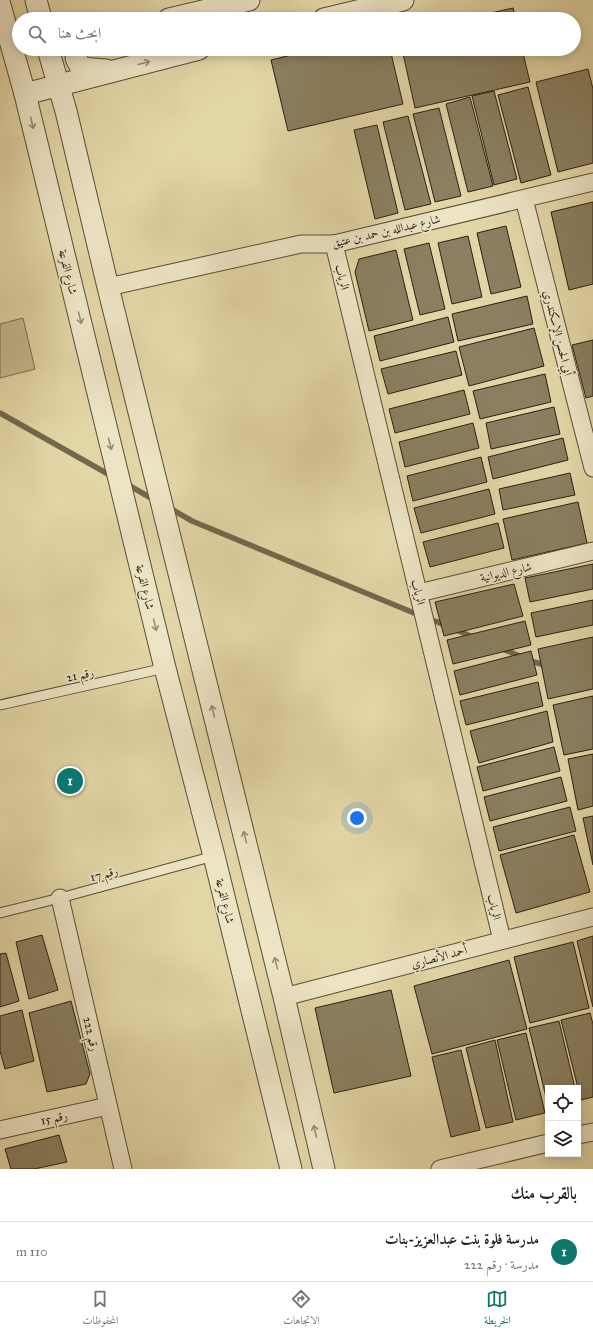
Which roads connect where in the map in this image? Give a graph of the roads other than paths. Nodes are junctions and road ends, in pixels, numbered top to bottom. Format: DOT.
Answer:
graph roads {
  1 [pos="36,0"];
  2 [pos="249,0"];
  3 [pos="403,0"];
  4 [pos="0,5"];
  5 [pos="39,12"];
  6 [pos="198,12"];
  7 [pos="353,12"];
  8 [pos="12,49"];
  9 [pos="14,56"];
  10 [pos="28,56"];
  11 [pos="53,56"];
  12 [pos="76,56"];
  13 [pos="172,56"];
  14 [pos="15,60"];
  15 [pos="119,70"];
  16 [pos="59,85"];
  17 [pos="25,94"];
  18 [pos="593,182"];
  19 [pos="524,199"];
  20 [pos="334,244"];
  21 [pos="108,287"];
  22 [pos="593,468"];
  23 [pos="593,551"];
  24 [pos="419,593"];
  25 [pos="166,668"];
  26 [pos="0,705"];
  27 [pos="214,856"];
  28 [pos="60,898"];
  29 [pos="0,913"];
  30 [pos="593,918"];
  31 [pos="502,940"];
  32 [pos="284,997"];
  33 [pos="108,1106"];
  34 [pos="0,1130"];
  35 [pos="593,1132"];
  36 [pos="581,1134"];
  37 [pos="545,1144"];
  38 [pos="123,1169"];
  39 [pos="291,1169"];
  40 [pos="324,1169"];
  41 [pos="440,1169"];
  1 -- 5 [label="street"];
  2 -- 6 [label="street"];
  3 -- 7 [label="street"];
  4 -- 8 [label="street, شارع الفرعة"];
  9 -- 14 [label="street, شارع الفرعة"];
  10 -- 14 [label="street"];
  11 -- 16 [label="street"];
  12 -- 15 [label="street"];
  15 -- 13 [label="street, one-way"];
  14 -- 17 [label="street, شارع الفرعة"];
  15 -- 16 [label="street"];
  16 -- 17 [label="street"];
  16 -- 21 [label="street"];
  17 -- 25 [label="street, شارع الفرعة, one-way"];
  18 -- 19 [label="street, شارع عبدالله بن حمد بن عتيق"];
  19 -- 20 [label="street, شارع عبدالله بن حمد بن عتيق"];
  19 -- 22 [label="street, أبي الحسن الإسكندري"];
  20 -- 21 [label="street, شارع عبدالله بن حمد بن عتيق"];
  20 -- 24 [label="street, الرباب"];
  32 -- 21 [label="street, one-way"];
  23 -- 24 [label="street, شارع الديوانية"];
  24 -- 31 [label="street, الرباب"];
  25 -- 26 [label="lane, رقم 21"];
  25 -- 27 [label="street, شارع الفرعة"];
  27 -- 28 [label="lane, رقم 17"];
  27 -- 39 [label="street, شارع الفرعة"];
  28 -- 29 [label="lane, رقم 17"];
  28 -- 33 [label="street, رقم 222"];
  30 -- 31 [label="street, أحمد الأنصاري"];
  31 -- 32 [label="street, أحمد الأنصاري"];
  40 -- 32 [label="street, one-way"];
  33 -- 34 [label="street, رقم 15"];
  33 -- 38 [label="street, رقم 222"];
  35 -- 36 [label="street"];
  37 -- 41 [label="street"];
}
